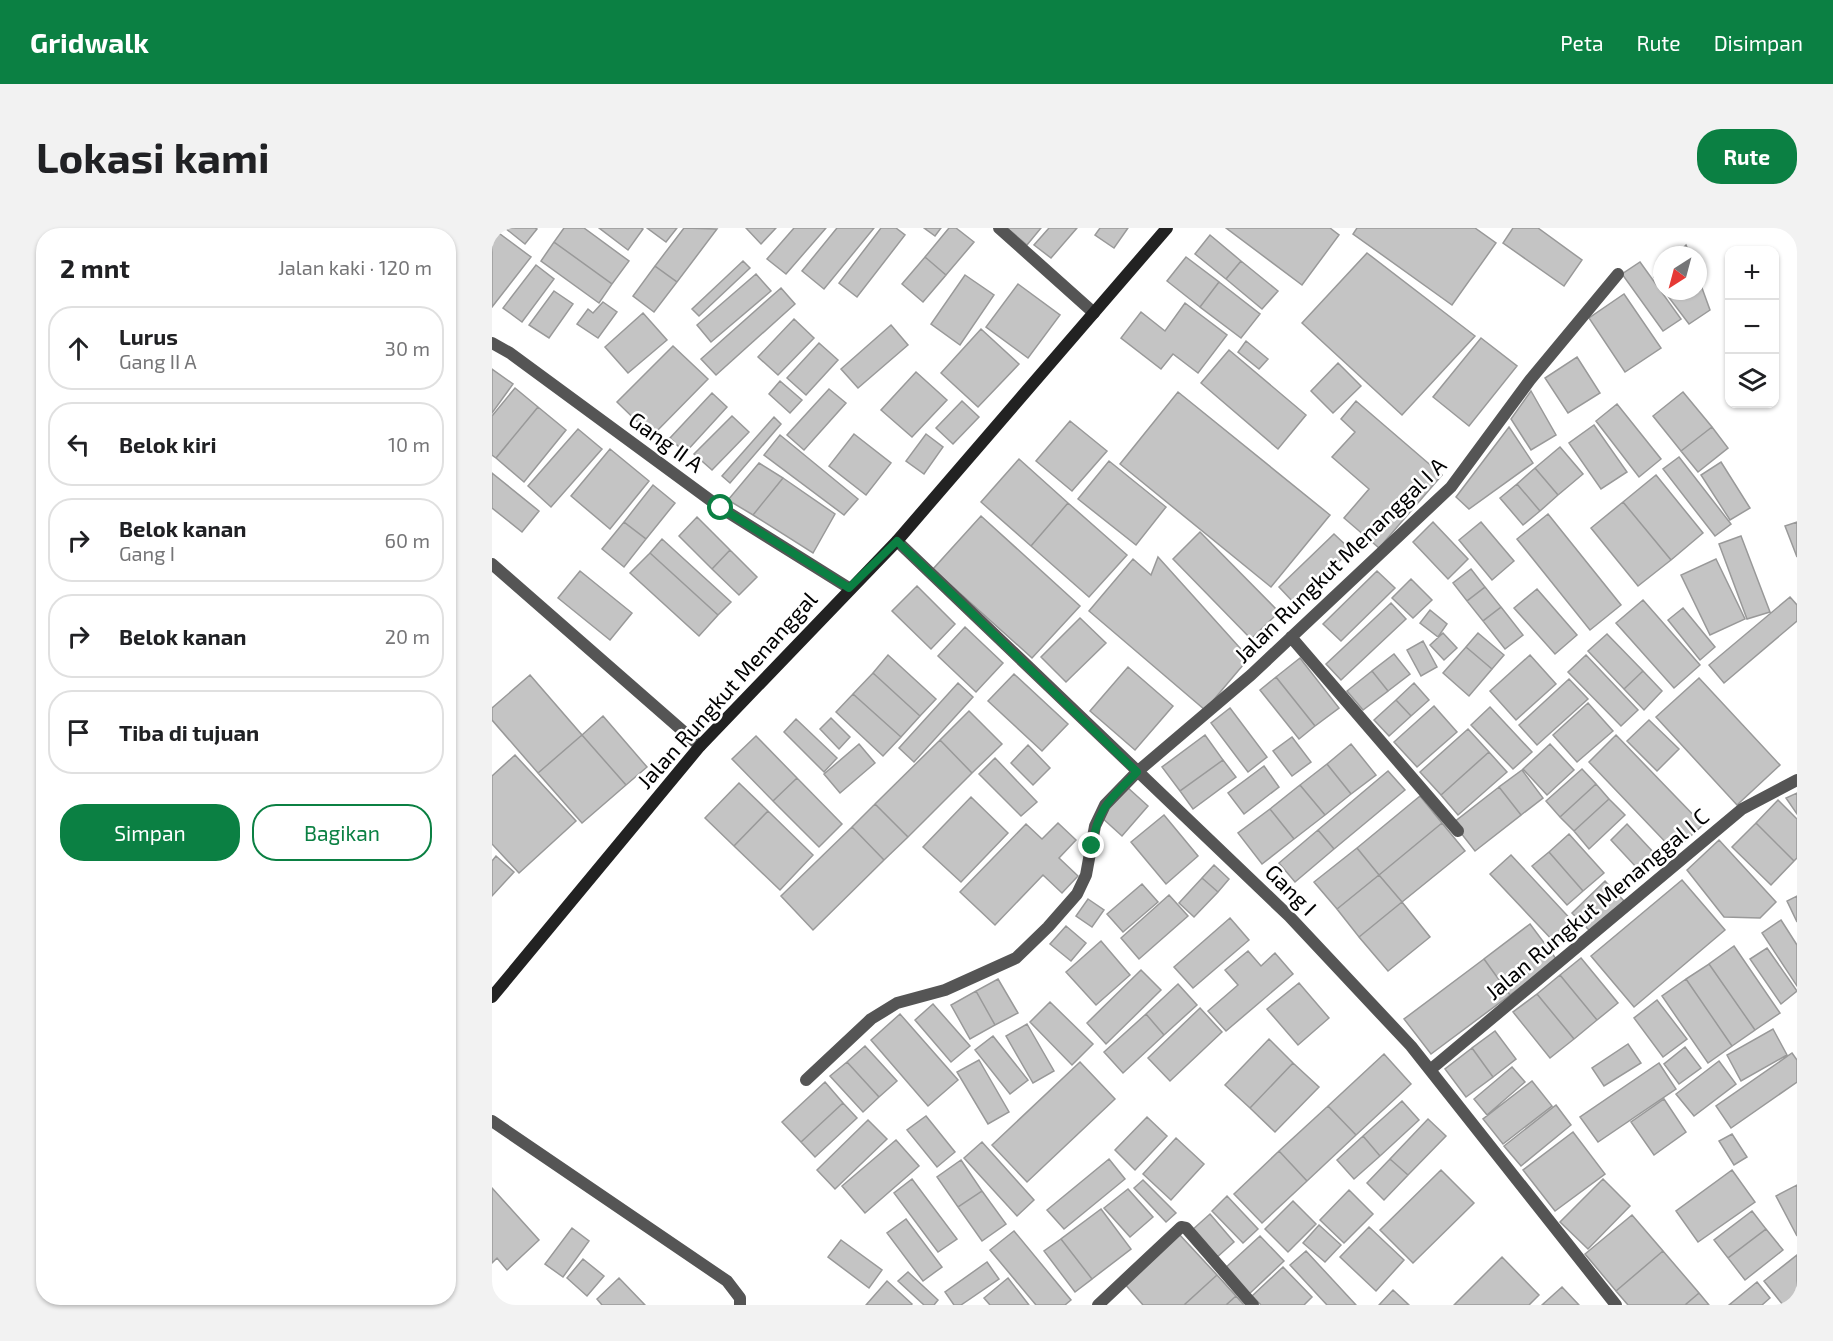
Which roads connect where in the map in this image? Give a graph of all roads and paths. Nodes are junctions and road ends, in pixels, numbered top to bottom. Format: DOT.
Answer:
graph roads {
  1 [pos="999,228"];
  2 [pos="1167,228"];
  3 [pos="1618,274"];
  4 [pos="1094,313"];
  5 [pos="492,343"];
  6 [pos="897,541"];
  7 [pos="492,564"];
  8 [pos="849,588"];
  9 [pos="1291,637"];
  10 [pos="700,746"];
  11 [pos="1137,772"];
  12 [pos="1797,780"];
  13 [pos="1458,831"];
  14 [pos="492,997"];
  15 [pos="1430,1070"];
  16 [pos="806,1080"];
  17 [pos="492,1121"];
  18 [pos="740,1305"];
  19 [pos="1098,1305"];
  20 [pos="1253,1305"];
  21 [pos="1616,1305"];
  1 -- 4 [label="street"];
  2 -- 4 [label="main road, Jalan Rungkut Menanggal"];
  3 -- 9 [label="street, Jalan Rungkut Menanggal I A"];
  4 -- 6 [label="main road, Jalan Rungkut Menanggal"];
  5 -- 8 [label="street, Gang II A"];
  6 -- 8 [label="main road, Jalan Rungkut Menanggal"];
  6 -- 11 [label="street, Gang I"];
  7 -- 10 [label="street"];
  8 -- 10 [label="main road, Jalan Rungkut Menanggal"];
  9 -- 11 [label="street, Jalan Rungkut Menanggal I A"];
  9 -- 13 [label="street"];
  10 -- 14 [label="main road, Jalan Rungkut Menanggal"];
  11 -- 15 [label="street, Gang I"];
  11 -- 16 [label="street, Jalan Rungkut Menanggal I A"];
  12 -- 15 [label="street, Jalan Rungkut Menanggal I C"];
  15 -- 21 [label="street, Gang I"];
  17 -- 18 [label="street"];
  19 -- 20 [label="street"];
}
